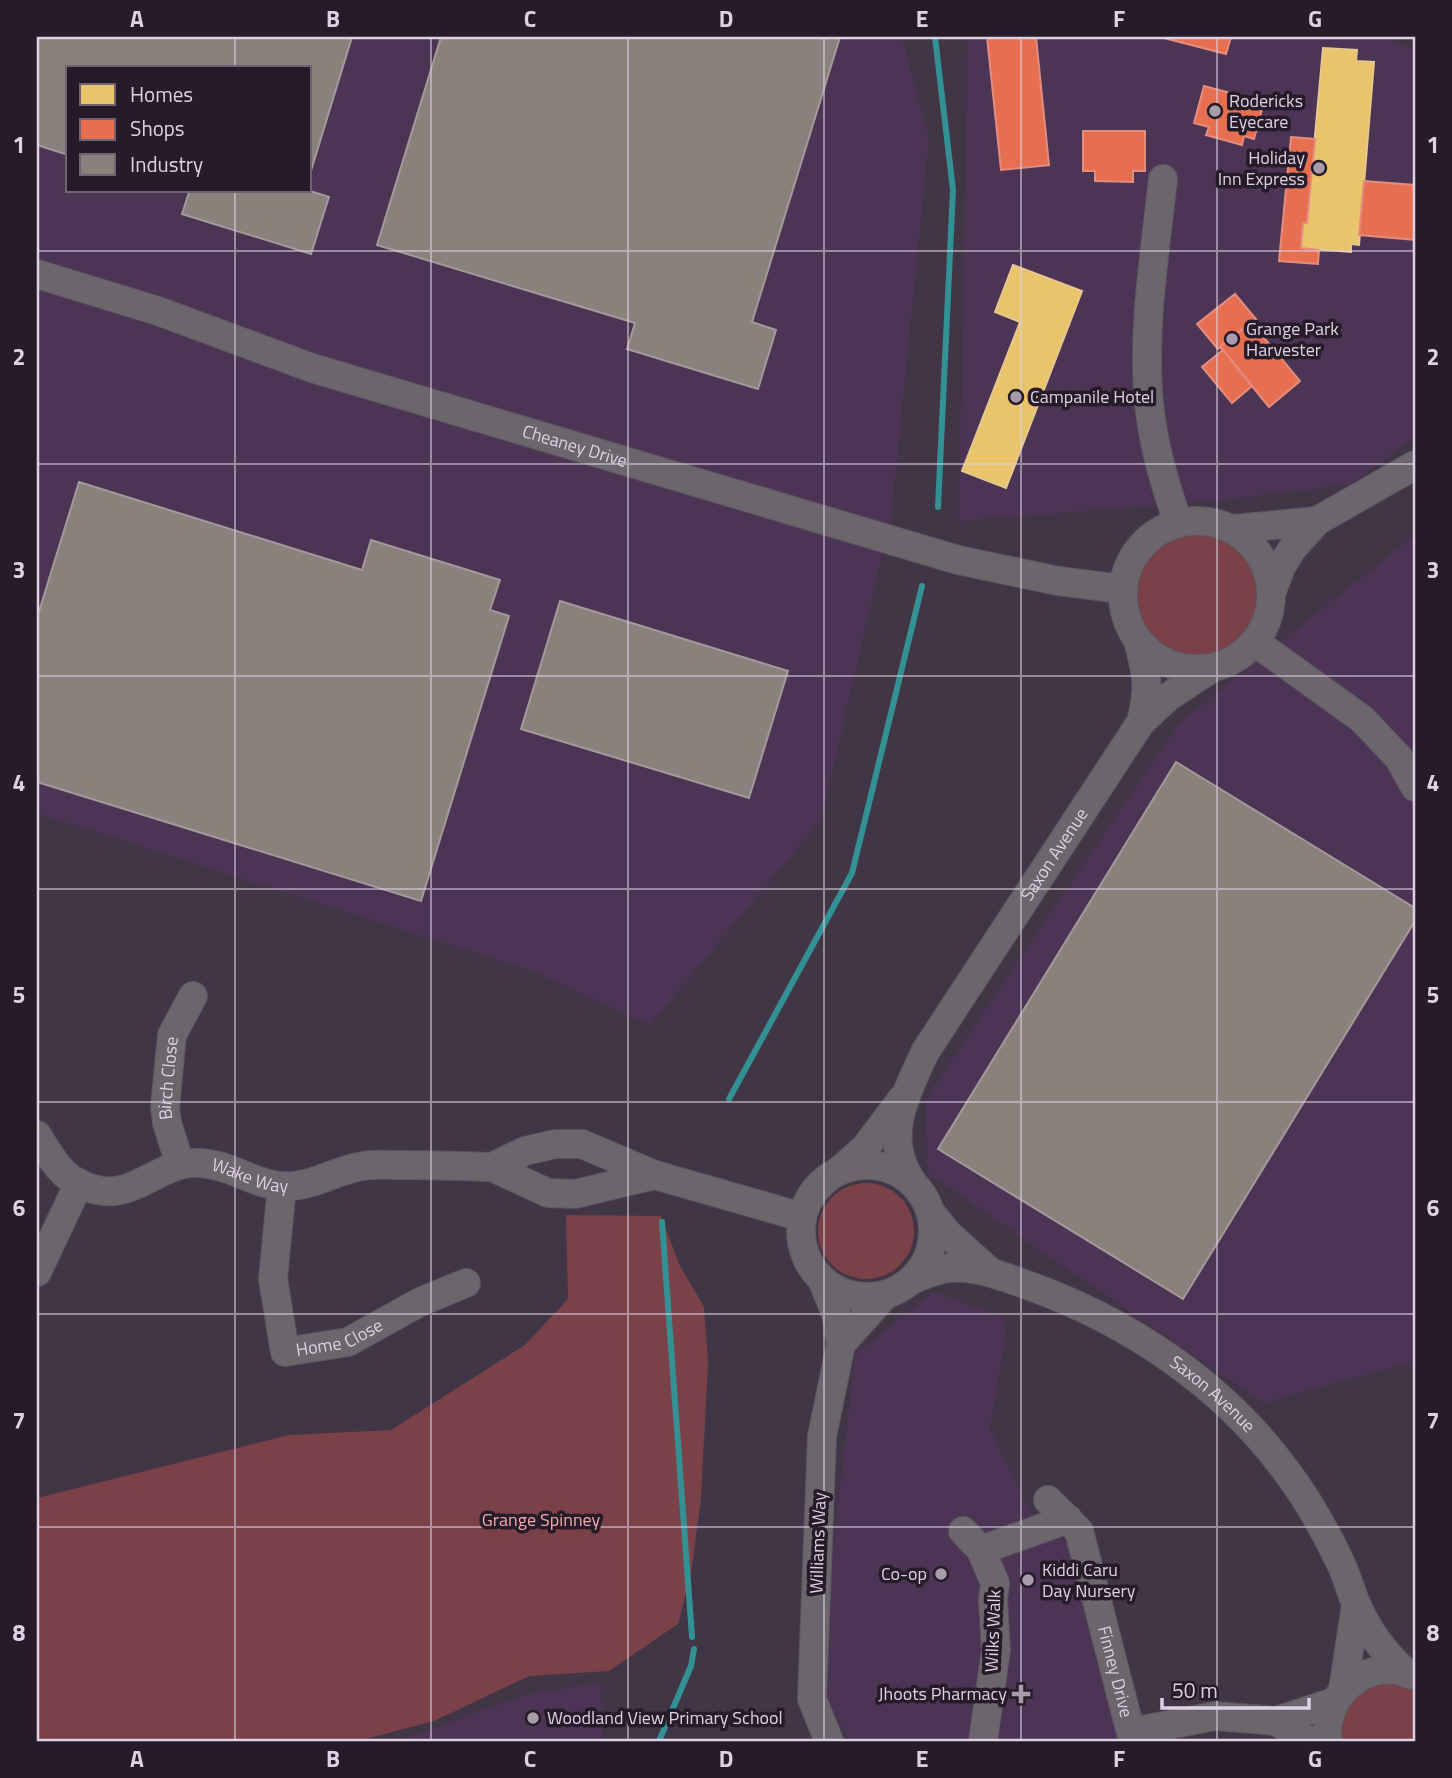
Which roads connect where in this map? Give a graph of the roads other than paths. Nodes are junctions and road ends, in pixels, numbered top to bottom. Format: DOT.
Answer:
graph roads {
  1 [pos="1163,180"];
  2 [pos="37,274"];
  3 [pos="1415,466"];
  4 [pos="1317,521"];
  5 [pos="1178,522"];
  6 [pos="1233,529"];
  7 [pos="1122,589"];
  8 [pos="1272,591"];
  9 [pos="1138,641"];
  10 [pos="1255,642"];
  11 [pos="1212,668"];
  12 [pos="1141,722"];
  13 [pos="1415,787"];
  14 [pos="192,996"];
  15 [pos="906,1094"];
  16 [pos="37,1135"];
  17 [pos="180,1164"];
  18 [pos="492,1167"];
  19 [pos="839,1171"];
  20 [pos="655,1175"];
  21 [pos="912,1182"];
  22 [pos="79,1183"];
  23 [pos="282,1186"];
  24 [pos="931,1213"];
  25 [pos="802,1217"];
  26 [pos="989,1271"];
  27 [pos="37,1272"];
  28 [pos="914,1279"];
  29 [pos="823,1282"];
  30 [pos="466,1283"];
  31 [pos="884,1296"];
  32 [pos="841,1344"];
  33 [pos="972,1541"];
  34 [pos="1356,1605"];
  35 [pos="1410,1675"];
  36 [pos="1338,1696"];
  37 [pos="1276,1721"];
  38 [pos="1133,1737"];
  39 [pos="829,1741"];
  40 [pos="982,1741"];
  41 [pos="1309,1741"];
  42 [pos="1328,1741"];
  1 -- 5 [label="street"];
  2 -- 7 [label="street, Cheaney Drive"];
  3 -- 4 [label="street"];
  4 -- 6 [label="street"];
  4 -- 8 [label="street"];
  5 -- 6 [label="street"];
  5 -- 7 [label="street"];
  6 -- 8 [label="street"];
  7 -- 9 [label="street"];
  8 -- 10 [label="street"];
  9 -- 11 [label="street"];
  9 -- 12 [label="street, Saxon Avenue"];
  10 -- 11 [label="street"];
  10 -- 13 [label="street"];
  11 -- 12 [label="street, Saxon Avenue"];
  12 -- 15 [label="street, Saxon Avenue"];
  14 -- 17 [label="street, Birch Close"];
  15 -- 19 [label="street, Saxon Avenue"];
  15 -- 21 [label="street, Saxon Avenue"];
  16 -- 22 [label="street, Wake Way"];
  17 -- 22 [label="street, Wake Way"];
  17 -- 23 [label="street, Wake Way"];
  18 -- 20 [label="street, Wake Way"];
  18 -- 20 [label="street, Wake Way"];
  18 -- 23 [label="street, Wake Way"];
  19 -- 21 [label="street"];
  19 -- 25 [label="street"];
  20 -- 25 [label="street, Wake Way"];
  21 -- 24 [label="street"];
  22 -- 27 [label="street"];
  23 -- 30 [label="street, Home Close"];
  24 -- 26 [label="street, Saxon Avenue"];
  24 -- 28 [label="street"];
  25 -- 29 [label="street"];
  26 -- 28 [label="street, Saxon Avenue"];
  26 -- 34 [label="street, Saxon Avenue"];
  28 -- 31 [label="street"];
  29 -- 31 [label="street"];
  29 -- 32 [label="street, Williams Way"];
  31 -- 32 [label="street"];
  32 -- 39 [label="street, Williams Way"];
  33 -- 38 [label="street, Finney Drive"];
  33 -- 40 [label="street, Wilks Walk"];
  34 -- 35 [label="street, Saxon Avenue"];
  34 -- 36 [label="street, Saxon Avenue"];
  35 -- 36 [label="street, Saxon Avenue"];
  36 -- 37 [label="street, Finney Drive"];
  36 -- 42 [label="street, Saxon Avenue"];
  37 -- 38 [label="street, Finney Drive"];
  37 -- 41 [label="street, Finney Drive"];
}
